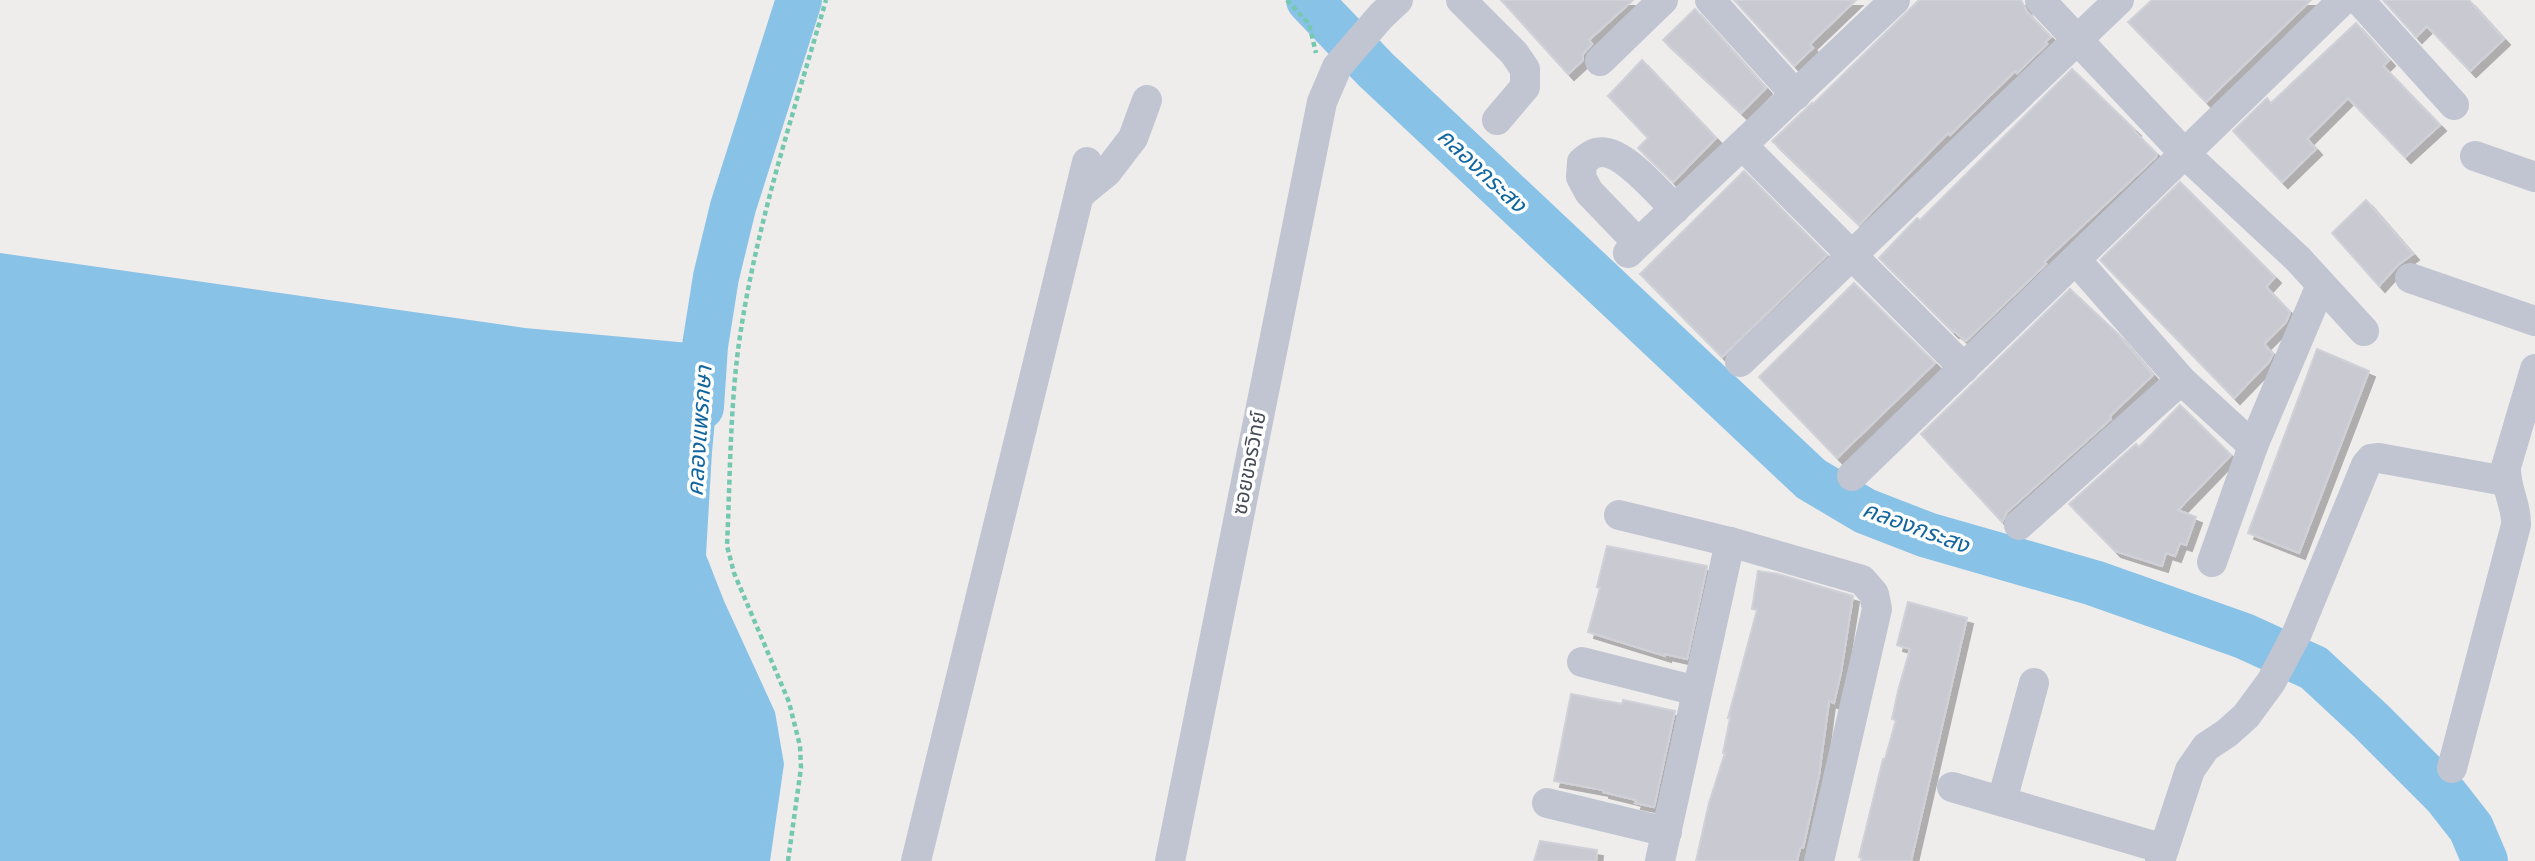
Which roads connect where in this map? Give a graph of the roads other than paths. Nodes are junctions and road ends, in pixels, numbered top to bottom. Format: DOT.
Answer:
graph roads {
  1 [pos="1461,0"];
  2 [pos="1663,0"];
  3 [pos="1710,0"];
  4 [pos="1895,0"];
  5 [pos="2040,0"];
  6 [pos="2119,0"];
  7 [pos="2343,0"];
  8 [pos="2359,0"];
  9 [pos="1390,8"];
  10 [pos="2078,40"];
  11 [pos="1600,61"];
  12 [pos="1797,95"];
  13 [pos="1147,100"];
  14 [pos="2454,105"];
  15 [pos="1497,120"];
  16 [pos="1743,146"];
  17 [pos="2185,154"];
  18 [pos="2475,156"];
  19 [pos="1087,162"];
  20 [pos="2535,177"];
  21 [pos="1079,195"];
  22 [pos="1675,209"];
  23 [pos="1852,255"];
  24 [pos="2076,260"];
  25 [pos="2410,278"];
  26 [pos="2321,285"];
  27 [pos="2535,321"];
  28 [pos="2364,331"];
  29 [pos="1740,362"];
  30 [pos="1964,368"];
  31 [pos="2535,369"];
  32 [pos="2181,380"];
  33 [pos="2253,446"];
  34 [pos="1852,476"];
  35 [pos="2505,481"];
  36 [pos="1619,515"];
  37 [pos="2020,525"];
  38 [pos="1730,542"];
  39 [pos="2213,562"];
  40 [pos="1582,662"];
  41 [pos="2034,683"];
  42 [pos="1697,691"];
  43 [pos="2452,768"];
  44 [pos="1952,787"];
  45 [pos="2002,801"];
  46 [pos="1547,803"];
  47 [pos="1667,832"];
  48 [pos="2162,855"];
  49 [pos="916,861"];
  50 [pos="1170,861"];
  51 [pos="1660,861"];
  52 [pos="1819,861"];
  1 -- 15 [label="street"];
  2 -- 11 [label="street"];
  3 -- 12 [label="street"];
  4 -- 12 [label="street"];
  5 -- 10 [label="street"];
  6 -- 10 [label="street"];
  7 -- 17 [label="street"];
  8 -- 14 [label="street"];
  9 -- 50 [label="street, ซอยขจรวิทย์"];
  10 -- 17 [label="street"];
  10 -- 23 [label="street"];
  12 -- 16 [label="street"];
  13 -- 21 [label="street"];
  16 -- 22 [label="street"];
  16 -- 23 [label="street"];
  17 -- 24 [label="street"];
  17 -- 26 [label="street"];
  18 -- 20 [label="street"];
  19 -- 21 [label="street"];
  21 -- 49 [label="street"];
  22 -- 22 [label="street"];
  23 -- 29 [label="street"];
  23 -- 30 [label="street"];
  24 -- 30 [label="street"];
  24 -- 32 [label="street"];
  25 -- 27 [label="street"];
  26 -- 28 [label="street"];
  26 -- 33 [label="street"];
  30 -- 34 [label="street"];
  31 -- 35 [label="street"];
  32 -- 33 [label="street"];
  32 -- 37 [label="street"];
  33 -- 39 [label="street"];
  35 -- 43 [label="street"];
  35 -- 48 [label="street"];
  36 -- 38 [label="street"];
  38 -- 42 [label="street"];
  38 -- 52 [label="street"];
  40 -- 42 [label="street"];
  41 -- 45 [label="street"];
  42 -- 47 [label="street"];
  44 -- 45 [label="street"];
  45 -- 48 [label="street"];
  46 -- 47 [label="street"];
  47 -- 51 [label="street"];
}
